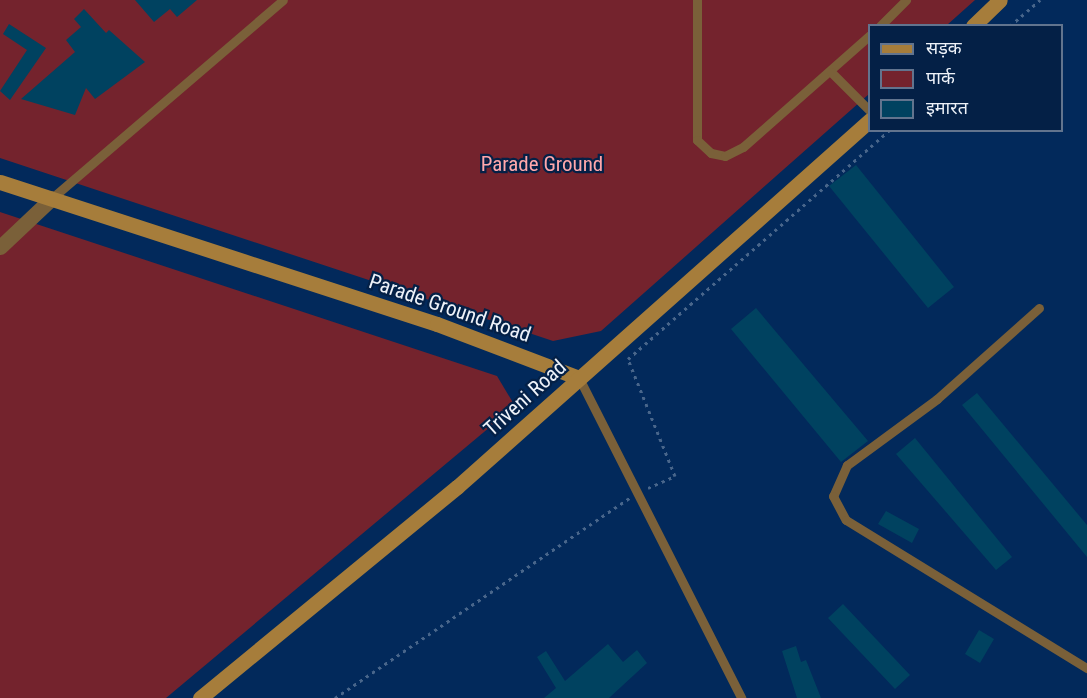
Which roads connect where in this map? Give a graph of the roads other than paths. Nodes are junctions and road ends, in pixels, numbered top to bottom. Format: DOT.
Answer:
graph roads {
  1 [pos="283,0"];
  2 [pos="697,0"];
  3 [pos="906,0"];
  4 [pos="1000,0"];
  5 [pos="882,24"];
  6 [pos="975,24"];
  7 [pos="868,37"];
  8 [pos="831,72"];
  9 [pos="868,109"];
  10 [pos="868,122"];
  11 [pos="0,182"];
  12 [pos="52,198"];
  13 [pos="0,247"];
  14 [pos="1039,308"];
  15 [pos="579,378"];
  16 [pos="1087,668"];
  17 [pos="200,698"];
  18 [pos="741,698"];
  1 -- 12 [label="lane"];
  2 -- 8 [label="lane"];
  3 -- 5 [label="lane"];
  4 -- 6 [label="main road"];
  7 -- 8 [label="lane"];
  8 -- 9 [label="lane"];
  10 -- 15 [label="main road, Triveni Road"];
  11 -- 12 [label="main road, Parade Ground Road"];
  12 -- 13 [label="street"];
  12 -- 15 [label="main road, Parade Ground Road"];
  14 -- 16 [label="lane"];
  15 -- 17 [label="main road, Triveni Road"];
  15 -- 18 [label="lane"];
}
